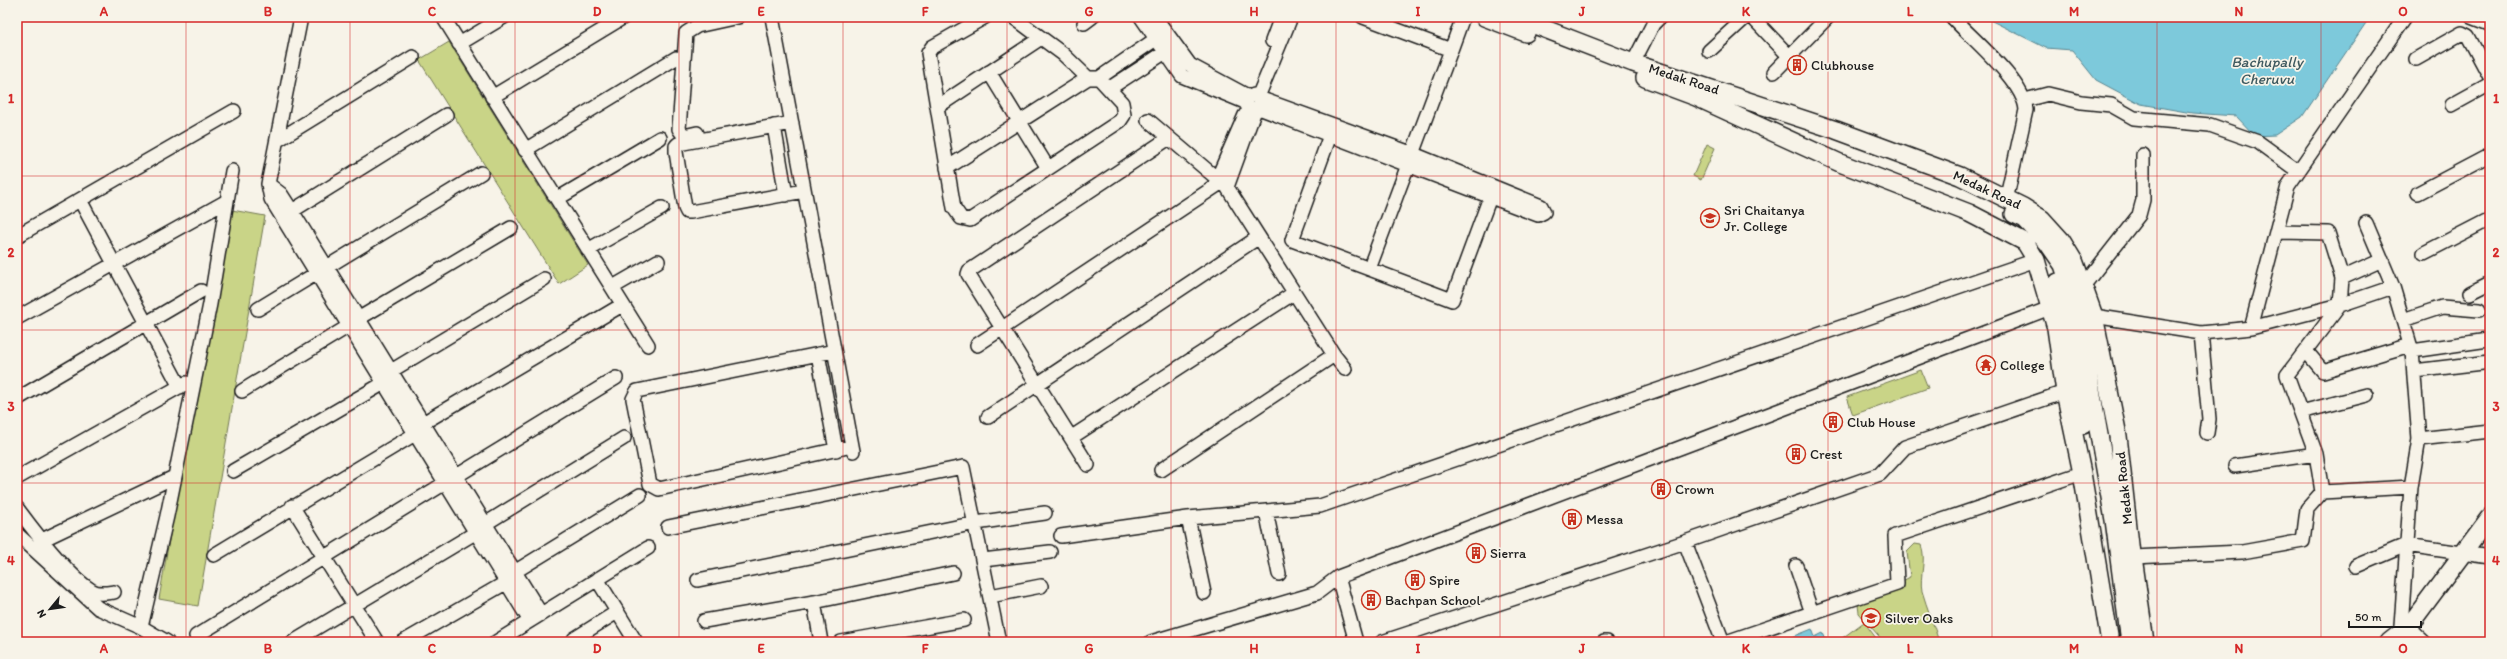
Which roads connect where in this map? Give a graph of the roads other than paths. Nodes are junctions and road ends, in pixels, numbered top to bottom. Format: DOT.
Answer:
graph roads {
  1 [pos="301,17"];
  2 [pos="443,17"];
  3 [pos="504,17"];
  4 [pos="624,17"];
  5 [pos="738,17"];
  6 [pos="772,17"];
  7 [pos="985,17"];
  8 [pos="1013,17"];
  9 [pos="1141,17"];
  10 [pos="1156,17"];
  11 [pos="1281,17"];
  12 [pos="1291,17"];
  13 [pos="1363,17"];
  14 [pos="1463,17"];
  15 [pos="1484,17"];
  16 [pos="1514,17"];
  17 [pos="1660,17"];
  18 [pos="1746,17"];
  19 [pos="1752,17"];
  20 [pos="1828,17"];
  21 [pos="1952,17"];
  22 [pos="2405,17"];
  23 [pos="2472,17"];
  24 [pos="2490,24"];
  25 [pos="1161,36"];
  26 [pos="1041,38"];
  27 [pos="459,44"];
  28 [pos="1171,49"];
  29 [pos="1450,50"];
  30 [pos="1709,51"];
  31 [pos="1789,56"];
  32 [pos="413,57"];
  33 [pos="676,58"];
  34 [pos="2416,59"];
  35 [pos="1633,62"];
  36 [pos="989,72"];
  37 [pos="1774,72"];
  38 [pos="2490,77"];
  39 [pos="1093,78"];
  40 [pos="2490,84"];
  41 [pos="1110,88"];
  42 [pos="492,97"];
  43 [pos="2025,100"];
  44 [pos="1253,102"];
  45 [pos="2452,105"];
  46 [pos="937,107"];
  47 [pos="234,111"];
  48 [pos="446,115"];
  49 [pos="1148,120"];
  50 [pos="770,122"];
  51 [pos="1019,122"];
  52 [pos="792,123"];
  53 [pos="1820,124"];
  54 [pos="1332,130"];
  55 [pos="660,138"];
  56 [pos="1169,138"];
  57 [pos="278,140"];
  58 [pos="525,150"];
  59 [pos="2490,154"];
  60 [pos="2143,155"];
  61 [pos="1409,158"];
  62 [pos="1840,163"];
  63 [pos="947,168"];
  64 [pos="1048,168"];
  65 [pos="232,171"];
  66 [pos="2298,171"];
  67 [pos="481,173"];
  68 [pos="1222,182"];
  69 [pos="268,184"];
  70 [pos="804,191"];
  71 [pos="2418,193"];
  72 [pos="786,195"];
  73 [pos="557,199"];
  74 [pos="80,200"];
  75 [pos="2006,200"];
  76 [pos="227,201"];
  77 [pos="662,208"];
  78 [pos="292,211"];
  79 [pos="2490,219"];
  80 [pos="2366,223"];
  81 [pos="510,228"];
  82 [pos="2277,232"];
  83 [pos="17,236"];
  84 [pos="1259,237"];
  85 [pos="588,250"];
  86 [pos="2424,253"];
  87 [pos="2036,260"];
  88 [pos="2382,260"];
  89 [pos="658,261"];
  90 [pos="114,264"];
  91 [pos="1369,269"];
  92 [pos="322,270"];
  93 [pos="2342,278"];
  94 [pos="544,279"];
  95 [pos="2490,282"];
  96 [pos="2084,285"];
  97 [pos="613,287"];
  98 [pos="2393,287"];
  99 [pos="201,291"];
  100 [pos="1294,293"];
  101 [pos="2470,293"];
  102 [pos="622,305"];
  103 [pos="2340,305"];
  104 [pos="2050,308"];
  105 [pos="258,309"];
  106 [pos="2479,310"];
  107 [pos="2094,316"];
  108 [pos="17,318"];
  109 [pos="2403,320"];
  110 [pos="146,323"];
  111 [pos="354,323"];
  112 [pos="1002,328"];
  113 [pos="2251,328"];
  114 [pos="2201,333"];
  115 [pos="2488,340"];
  116 [pos="648,345"];
  117 [pos="977,345"];
  118 [pos="2411,348"];
  119 [pos="834,351"];
  120 [pos="2306,351"];
  121 [pos="818,354"];
  122 [pos="1334,355"];
  123 [pos="2490,362"];
  124 [pos="1345,369"];
  125 [pos="392,371"];
  126 [pos="2414,371"];
  127 [pos="195,378"];
  128 [pos="616,378"];
  129 [pos="384,383"];
  130 [pos="1038,384"];
  131 [pos="180,387"];
  132 [pos="242,391"];
  133 [pos="2065,392"];
  134 [pos="2367,395"];
  135 [pos="17,399"];
  136 [pos="2302,412"];
  137 [pos="988,417"];
  138 [pos="423,424"];
  139 [pos="2490,431"];
  140 [pos="2207,433"];
  141 [pos="415,434"];
  142 [pos="1072,437"];
  143 [pos="624,438"];
  144 [pos="2419,439"];
  145 [pos="836,450"];
  146 [pos="2316,454"];
  147 [pos="1088,465"];
  148 [pos="2235,466"];
  149 [pos="1161,470"];
  150 [pos="233,471"];
  151 [pos="2082,473"];
  152 [pos="456,476"];
  153 [pos="174,477"];
  154 [pos="17,478"];
  155 [pos="445,483"];
  156 [pos="2410,487"];
  157 [pos="2322,492"];
  158 [pos="640,495"];
  159 [pos="292,506"];
  160 [pos="17,508"];
  161 [pos="1266,511"];
  162 [pos="1045,514"];
  163 [pos="2490,517"];
  164 [pos="1188,518"];
  165 [pos="976,523"];
  166 [pos="485,524"];
  167 [pos="668,527"];
  168 [pos="475,533"];
  169 [pos="17,534"];
  170 [pos="1061,536"];
  171 [pos="42,540"];
  172 [pos="1685,542"];
  173 [pos="2406,545"];
  174 [pos="648,548"];
  175 [pos="1050,552"];
  176 [pos="2462,554"];
  177 [pos="214,556"];
  178 [pos="323,557"];
  179 [pos="2133,557"];
  180 [pos="2490,557"];
  181 [pos="983,560"];
  182 [pos="1796,566"];
  183 [pos="2356,566"];
  184 [pos="516,571"];
  185 [pos="953,573"];
  186 [pos="1279,574"];
  187 [pos="1338,578"];
  188 [pos="597,579"];
  189 [pos="698,580"];
  190 [pos="507,582"];
  191 [pos="1040,586"];
  192 [pos="114,592"];
  193 [pos="1204,593"];
  194 [pos="990,596"];
  195 [pos="814,602"];
  196 [pos="354,605"];
  197 [pos="617,612"];
  198 [pos="1812,613"];
  199 [pos="536,617"];
  200 [pos="964,620"];
  201 [pos="704,621"];
  202 [pos="141,627"];
  203 [pos="196,636"];
  204 [pos="2399,637"];
  205 [pos="574,639"];
  206 [pos="167,642"];
  207 [pos="293,642"];
  208 [pos="377,642"];
  209 [pos="403,642"];
  210 [pos="496,642"];
  211 [pos="636,642"];
  212 [pos="822,642"];
  213 [pos="841,642"];
  214 [pos="999,642"];
  215 [pos="1151,642"];
  216 [pos="1356,642"];
  217 [pos="1382,642"];
  218 [pos="1725,642"];
  219 [pos="2110,642"];
  220 [pos="2121,642"];
  221 [pos="2130,642"];
  222 [pos="2145,642"];
  223 [pos="2424,642"];
  1 -- 57 [label="street"];
  2 -- 27 [label="street"];
  3 -- 27 [label="street"];
  4 -- 42 [label="street"];
  5 -- 50 [label="street"];
  6 -- 52 [label="street"];
  7 -- 46 [label="street"];
  8 -- 26 [label="street"];
  9 -- 25 [label="street"];
  10 -- 25 [label="street"];
  11 -- 44 [label="street"];
  12 -- 44 [label="street"];
  13 -- 29 [label="street"];
  14 -- 29 [label="street"];
  15 -- 62 [label="main road, Medak Road"];
  16 -- 35 [label="main road, Medak Road"];
  17 -- 35 [label="street"];
  18 -- 30 [label="street"];
  19 -- 31 [label="street"];
  20 -- 31 [label="street"];
  21 -- 43 [label="street"];
  22 -- 66 [label="street"];
  23 -- 24 [label="street"];
  25 -- 28 [label="street"];
  25 -- 39 [label="street"];
  26 -- 36 [label="street"];
  26 -- 39 [label="street"];
  27 -- 42 [label="street"];
  28 -- 41 [label="street"];
  28 -- 44 [label="street"];
  29 -- 61 [label="street"];
  31 -- 37 [label="street"];
  32 -- 57 [label="street"];
  33 -- 58 [label="street"];
  34 -- 38 [label="street"];
  35 -- 53 [label="main road, Medak Road"];
  36 -- 46 [label="street"];
  36 -- 51 [label="street"];
  39 -- 41 [label="street"];
  39 -- 51 [label="street"];
  40 -- 45 [label="street"];
  41 -- 64 [label="street"];
  42 -- 58 [label="street"];
  43 -- 66 [label="street"];
  43 -- 75 [label="street"];
  44 -- 54 [label="street"];
  44 -- 68 [label="street"];
  46 -- 63 [label="street"];
  47 -- 74 [label="street"];
  48 -- 78 [label="street"];
  49 -- 56 [label="street"];
  50 -- 52 [label="street"];
  50 -- 72 [label="street"];
  50 -- 72 [label="street"];
  51 -- 63 [label="street"];
  51 -- 64 [label="street"];
  52 -- 70 [label="street"];
  53 -- 75 [label="main road, Medak Road"];
  53 -- 221 [label="main road"];
  54 -- 61 [label="street"];
  54 -- 91 [label="street"];
  55 -- 73 [label="street"];
  56 -- 68 [label="street"];
  56 -- 112 [label="street"];
  57 -- 69 [label="street"];
  58 -- 73 [label="street"];
  59 -- 71 [label="street"];
  60 -- 96 [label="street"];
  61 -- 91 [label="street"];
  61 -- 91 [label="street"];
  62 -- 87 [label="main road, Medak Road"];
  62 -- 220 [label="main road"];
  63 -- 64 [label="street"];
  65 -- 76 [label="street"];
  66 -- 82 [label="street"];
  67 -- 92 [label="street"];
  68 -- 84 [label="street"];
  68 -- 112 [label="street"];
  69 -- 78 [label="street"];
  69 -- 92 [label="street"];
  70 -- 72 [label="street"];
  70 -- 119 [label="street"];
  73 -- 85 [label="street"];
  74 -- 83 [label="street"];
  74 -- 90 [label="street"];
  75 -- 96 [label="main road, Medak Road"];
  76 -- 90 [label="street"];
  76 -- 127 [label="street"];
  77 -- 85 [label="street"];
  78 -- 92 [label="street"];
  79 -- 86 [label="street"];
  80 -- 88 [label="street"];
  81 -- 111 [label="street"];
  82 -- 93 [label="street"];
  82 -- 113 [label="street"];
  84 -- 100 [label="street"];
  84 -- 130 [label="street"];
  85 -- 97 [label="street"];
  87 -- 104 [label="main road, Medak Road"];
  87 -- 161 [label="street"];
  88 -- 93 [label="street"];
  88 -- 98 [label="street"];
  89 -- 97 [label="street"];
  90 -- 108 [label="street"];
  90 -- 110 [label="street"];
  92 -- 105 [label="street"];
  92 -- 111 [label="street"];
  93 -- 103 [label="street"];
  94 -- 125 [label="street"];
  95 -- 101 [label="street"];
  96 -- 107 [label="main road, Medak Road"];
  97 -- 102 [label="street"];
  98 -- 103 [label="street"];
  98 -- 109 [label="street"];
  99 -- 110 [label="street"];
  100 -- 122 [label="street"];
  100 -- 142 [label="street"];
  102 -- 116 [label="street"];
  102 -- 138 [label="street"];
  103 -- 113 [label="street"];
  103 -- 120 [label="street"];
  104 -- 133 [label="main road, Medak Road"];
  104 -- 187 [label="street"];
  106 -- 109 [label="street"];
  107 -- 114 [label="street"];
  107 -- 179 [label="main road, Medak Road"];
  109 -- 118 [label="street"];
  110 -- 131 [label="street"];
  110 -- 135 [label="street"];
  111 -- 125 [label="street"];
  111 -- 129 [label="street"];
  111 -- 132 [label="street"];
  112 -- 117 [label="street"];
  112 -- 130 [label="street"];
  113 -- 114 [label="street"];
  114 -- 140 [label="street"];
  115 -- 118 [label="street"];
  118 -- 120 [label="street"];
  118 -- 126 [label="street"];
  119 -- 121 [label="street"];
  119 -- 145 [label="street"];
  120 -- 136 [label="street"];
  121 -- 145 [label="street"];
  121 -- 145 [label="street"];
  122 -- 124 [label="street"];
  122 -- 149 [label="street"];
  123 -- 126 [label="street"];
  125 -- 138 [label="street"];
  126 -- 144 [label="street"];
  127 -- 131 [label="street"];
  127 -- 153 [label="street"];
  128 -- 152 [label="street"];
  129 -- 141 [label="street"];
  129 -- 150 [label="street"];
  130 -- 137 [label="street"];
  130 -- 142 [label="street"];
  131 -- 154 [label="street"];
  133 -- 151 [label="main road, Medak Road"];
  133 -- 172 [label="street"];
  134 -- 136 [label="street"];
  136 -- 146 [label="street"];
  138 -- 152 [label="street"];
  139 -- 144 [label="street"];
  141 -- 155 [label="street"];
  141 -- 159 [label="street"];
  142 -- 147 [label="street"];
  143 -- 166 [label="street"];
  144 -- 156 [label="street"];
  146 -- 148 [label="street"];
  146 -- 157 [label="street"];
  151 -- 198 [label="street"];
  151 -- 219 [label="main road, Medak Road"];
  152 -- 155 [label="street"];
  152 -- 166 [label="street"];
  153 -- 171 [label="street"];
  153 -- 202 [label="street"];
  155 -- 168 [label="street"];
  155 -- 178 [label="street"];
  156 -- 157 [label="street"];
  156 -- 173 [label="street"];
  157 -- 179 [label="street"];
  158 -- 184 [label="street"];
  159 -- 177 [label="street"];
  159 -- 178 [label="street"];
  160 -- 171 [label="street"];
  161 -- 164 [label="street"];
  161 -- 186 [label="street"];
  162 -- 165 [label="street"];
  163 -- 176 [label="main road"];
  164 -- 170 [label="street"];
  164 -- 193 [label="street"];
  165 -- 167 [label="street"];
  165 -- 181 [label="street"];
  165 -- 189 [label="street"];
  166 -- 184 [label="street"];
  168 -- 190 [label="street"];
  168 -- 196 [label="street"];
  169 -- 202 [label="street"];
  171 -- 192 [label="street"];
  172 -- 217 [label="street"];
  172 -- 218 [label="street"];
  173 -- 176 [label="street"];
  173 -- 183 [label="street"];
  173 -- 204 [label="street"];
  174 -- 188 [label="street"];
  175 -- 181 [label="street"];
  176 -- 180 [label="street"];
  176 -- 204 [label="main road"];
  178 -- 196 [label="street"];
  178 -- 203 [label="street"];
  179 -- 222 [label="main road, Medak Road"];
  181 -- 194 [label="street"];
  182 -- 198 [label="street"];
  184 -- 199 [label="street"];
  185 -- 195 [label="street"];
  187 -- 215 [label="street"];
  187 -- 216 [label="street"];
  188 -- 197 [label="street"];
  188 -- 199 [label="street"];
  190 -- 199 [label="street"];
  190 -- 209 [label="street"];
  191 -- 194 [label="street"];
  194 -- 214 [label="street"];
  195 -- 201 [label="street"];
  195 -- 212 [label="street"];
  196 -- 207 [label="street"];
  196 -- 208 [label="street"];
  197 -- 205 [label="street"];
  197 -- 211 [label="street"];
  198 -- 218 [label="street"];
  199 -- 210 [label="street"];
  200 -- 213 [label="street"];
  202 -- 206 [label="street"];
  204 -- 223 [label="street"];
}
